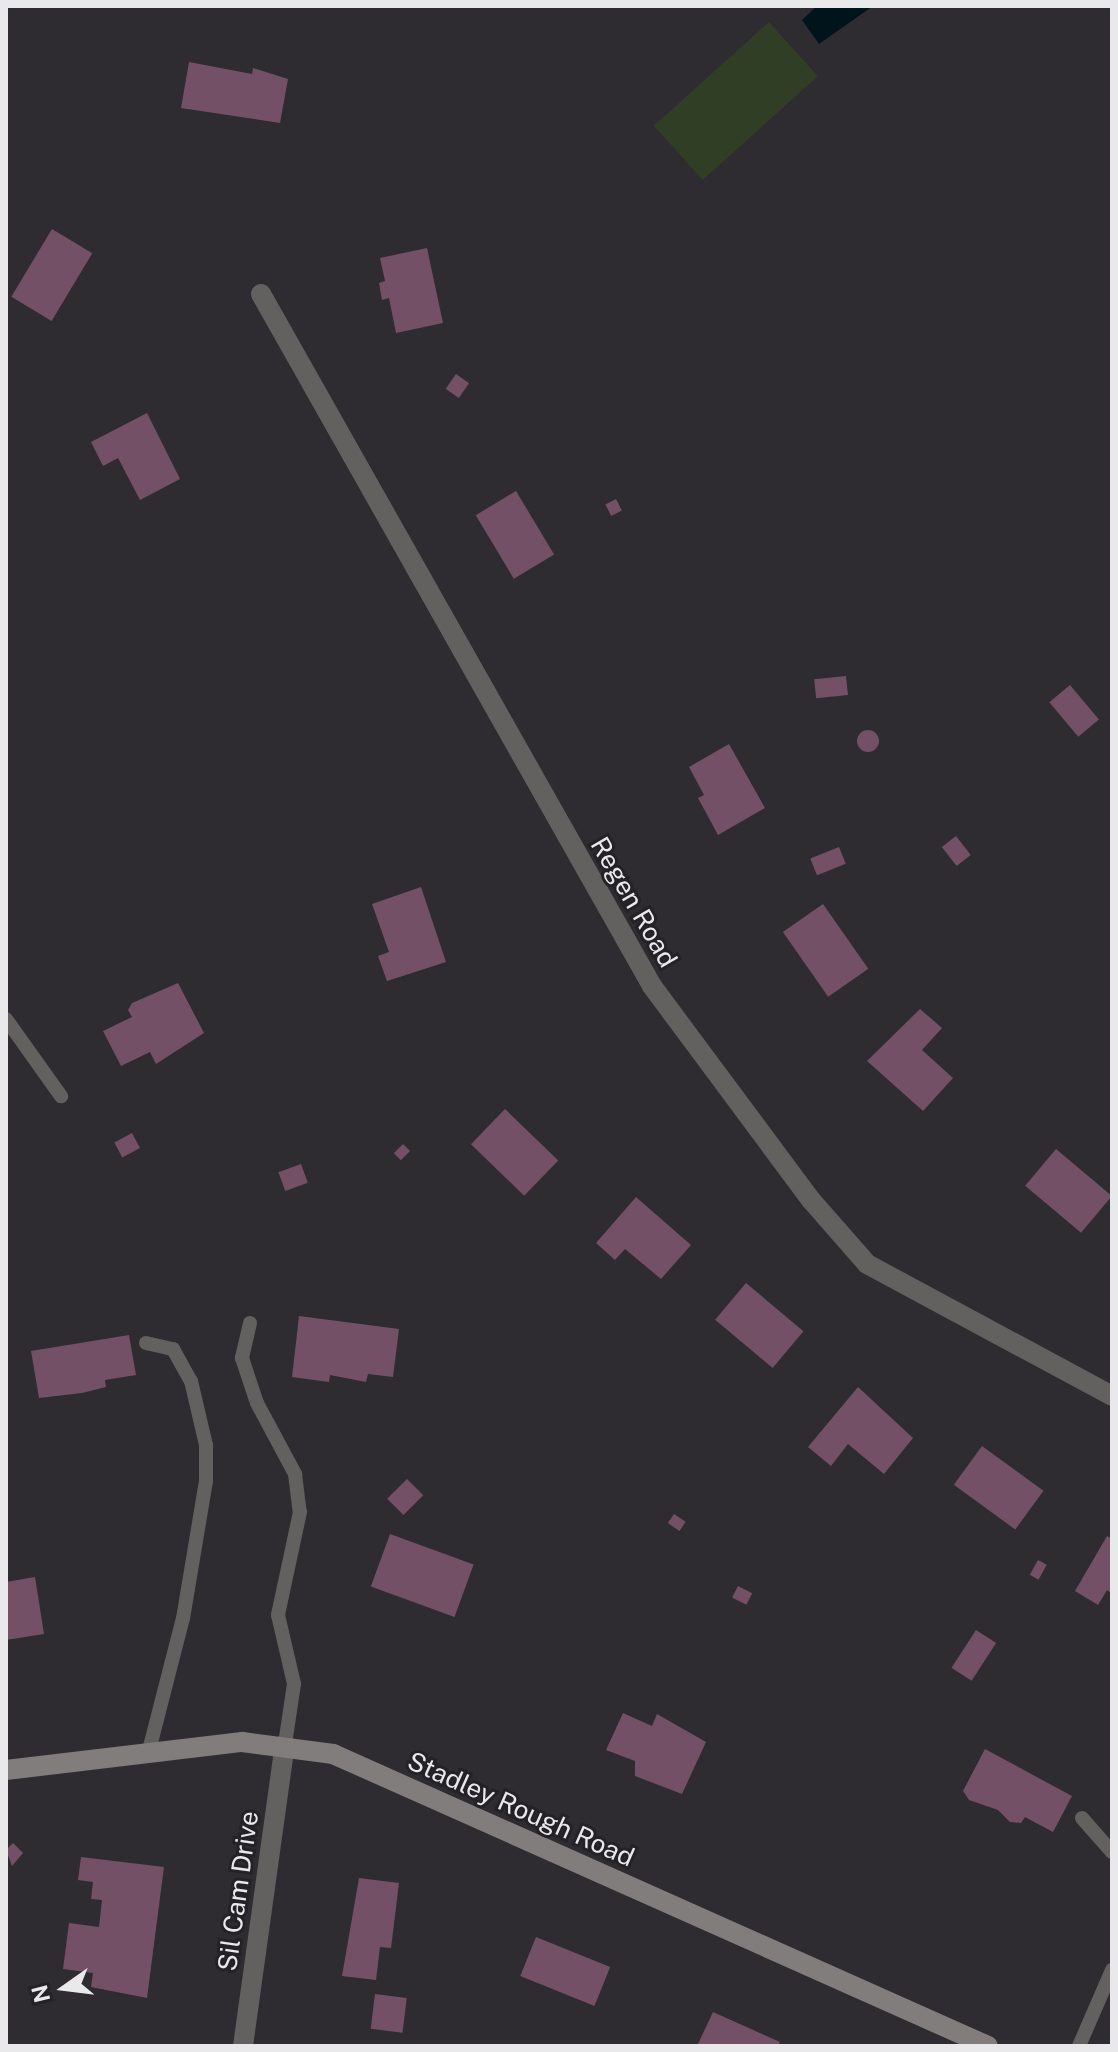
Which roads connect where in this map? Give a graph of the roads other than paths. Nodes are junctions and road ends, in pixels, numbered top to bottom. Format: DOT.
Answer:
graph roads {
  1 [pos="261,294"];
  2 [pos="6,1019"];
  3 [pos="61,1096"];
  4 [pos="250,1323"];
  5 [pos="146,1343"];
  6 [pos="1112,1396"];
  7 [pos="285,1744"];
  8 [pos="149,1750"];
  9 [pos="6,1770"];
  10 [pos="1082,1818"];
  11 [pos="1112,1852"];
  12 [pos="1112,1970"];
  13 [pos="243,2046"];
  14 [pos="988,2046"];
  15 [pos="1079,2046"];
  1 -- 6 [label="street, Regen Road"];
  2 -- 3 [label="lane"];
  4 -- 7 [label="lane"];
  5 -- 8 [label="lane"];
  7 -- 8 [label="main road, Stadley Rough Road"];
  7 -- 13 [label="street, Sil Cam Drive"];
  7 -- 14 [label="main road, Stadley Rough Road"];
  8 -- 9 [label="main road, Stadley Rough Road"];
  10 -- 11 [label="lane"];
  12 -- 15 [label="lane"];
}
